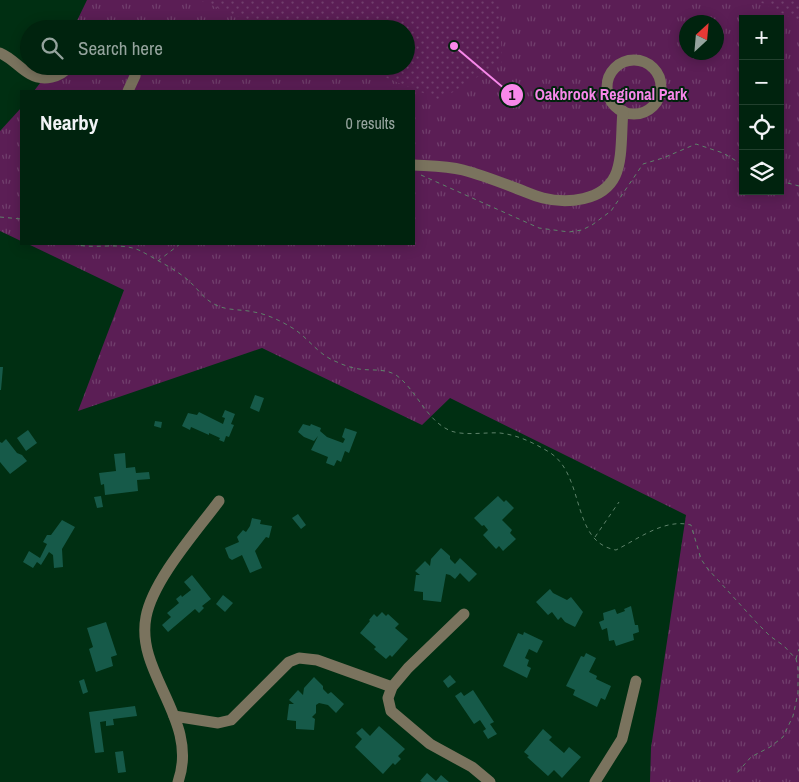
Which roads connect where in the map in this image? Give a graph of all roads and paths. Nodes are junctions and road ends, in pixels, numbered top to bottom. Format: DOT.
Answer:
graph roads {
  1 [pos="0,53"];
  2 [pos="20,66"];
  3 [pos="33,75"];
  4 [pos="58,75"];
  5 [pos="135,75"];
  6 [pos="128,90"];
  7 [pos="623,111"];
  8 [pos="415,165"];
  9 [pos="784,182"];
  10 [pos="799,186"];
  11 [pos="0,216"];
  12 [pos="20,220"];
  13 [pos="92,245"];
  14 [pos="179,245"];
  15 [pos="158,262"];
  16 [pos="219,501"];
  17 [pos="619,502"];
  18 [pos="594,538"];
  19 [pos="464,614"];
  20 [pos="799,649"];
  21 [pos="796,659"];
  22 [pos="636,681"];
  23 [pos="392,687"];
  24 [pos="174,716"];
  25 [pos="736,774"];
  26 [pos="179,781"];
  27 [pos="490,782"];
  28 [pos="595,782"];
  1 -- 2 [label="street"];
  3 -- 4 [label="street"];
  5 -- 6 [label="street"];
  7 -- 7 [label="street"];
  7 -- 8 [label="street"];
  9 -- 10 [label="path"];
  11 -- 12 [label="path"];
  13 -- 15 [label="path"];
  14 -- 15 [label="path"];
  15 -- 18 [label="path"];
  16 -- 24 [label="street"];
  17 -- 18 [label="path"];
  18 -- 21 [label="path"];
  19 -- 23 [label="street"];
  20 -- 21 [label="path"];
  21 -- 25 [label="path"];
  22 -- 28 [label="street"];
  23 -- 24 [label="street"];
  23 -- 27 [label="street"];
  24 -- 26 [label="street"];
}
